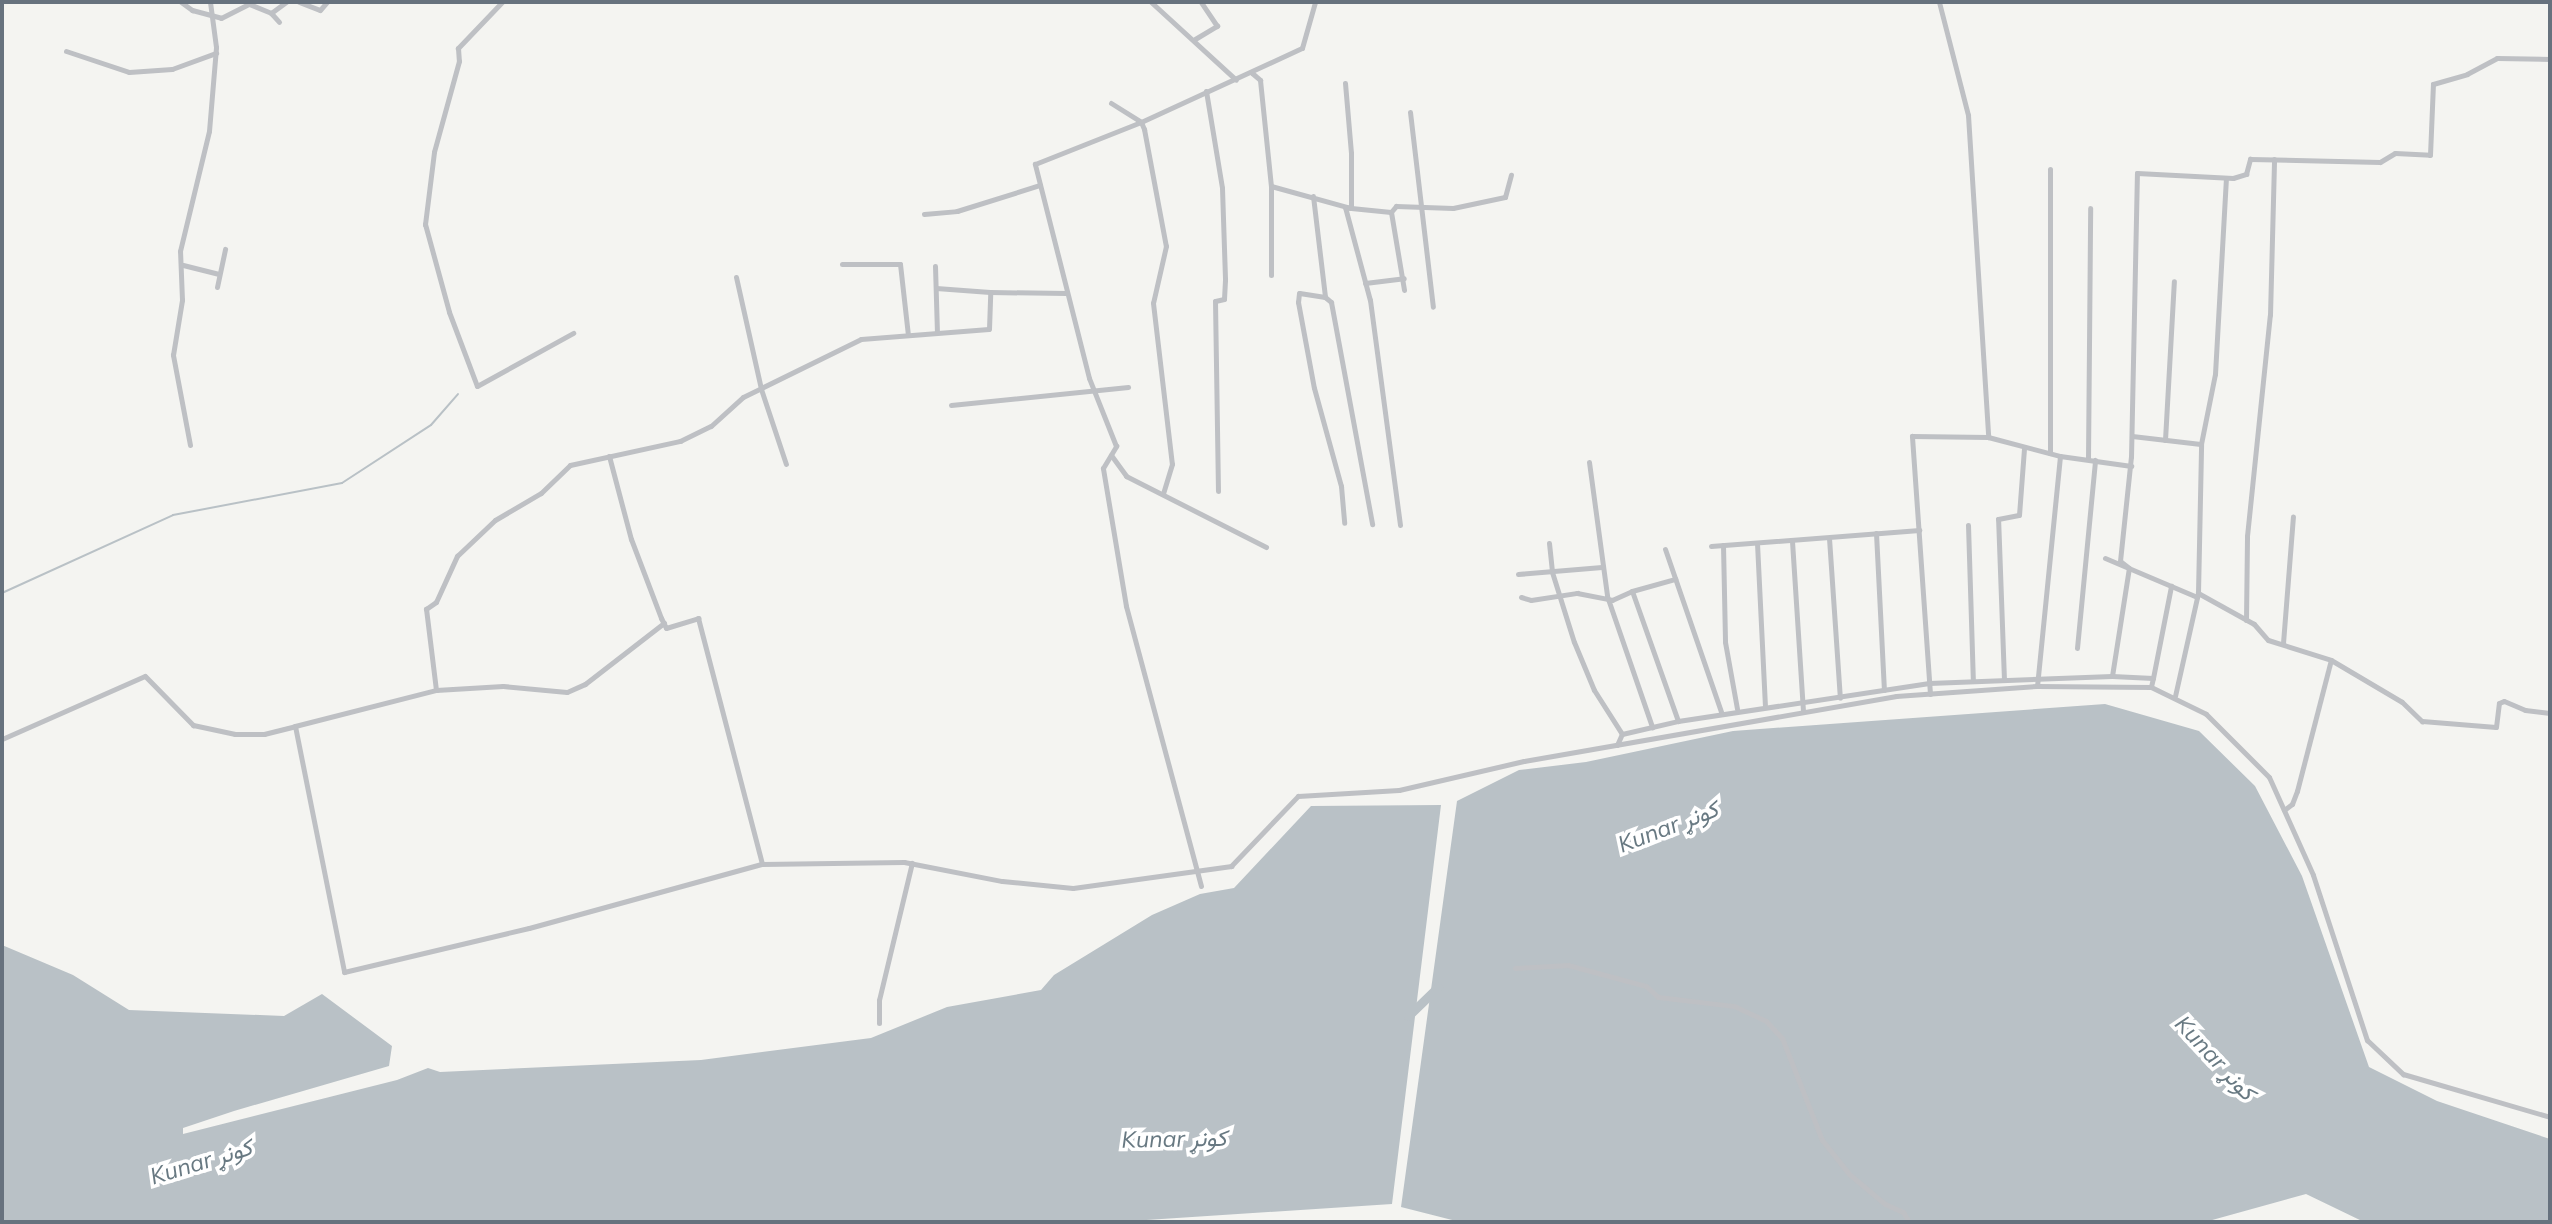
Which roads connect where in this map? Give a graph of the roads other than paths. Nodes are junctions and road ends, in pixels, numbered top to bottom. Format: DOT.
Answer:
graph roads {
  1 [pos="181,2"];
  2 [pos="210,2"];
  3 [pos="286,2"];
  4 [pos="299,2"];
  5 [pos="327,2"];
  6 [pos="502,2"];
  7 [pos="1151,2"];
  8 [pos="1201,2"];
  9 [pos="1315,2"];
  10 [pos="1939,2"];
  11 [pos="271,13"];
  12 [pos="215,14"];
  13 [pos="279,22"];
  14 [pos="1195,39"];
  15 [pos="66,51"];
  16 [pos="216,53"];
  17 [pos="2550,59"];
  18 [pos="1252,74"];
  19 [pos="1236,80"];
  20 [pos="1345,83"];
  21 [pos="1206,91"];
  22 [pos="1111,103"];
  23 [pos="1410,111"];
  24 [pos="1142,122"];
  25 [pos="2274,159"];
  26 [pos="2050,169"];
  27 [pos="1511,176"];
  28 [pos="2226,178"];
  29 [pos="1040,185"];
  30 [pos="1271,186"];
  31 [pos="1314,196"];
  32 [pos="1421,206"];
  33 [pos="1348,207"];
  34 [pos="2090,208"];
  35 [pos="1391,212"];
  36 [pos="924,214"];
  37 [pos="225,248"];
  38 [pos="842,264"];
  39 [pos="183,265"];
  40 [pos="935,266"];
  41 [pos="219,274"];
  42 [pos="1271,275"];
  43 [pos="736,277"];
  44 [pos="1404,278"];
  45 [pos="2174,281"];
  46 [pos="1365,283"];
  47 [pos="217,286"];
  48 [pos="936,288"];
  49 [pos="1405,290"];
  50 [pos="989,292"];
  51 [pos="1066,293"];
  52 [pos="1325,297"];
  53 [pos="1433,307"];
  54 [pos="937,332"];
  55 [pos="573,333"];
  56 [pos="908,335"];
  57 [pos="1128,387"];
  58 [pos="761,389"];
  59 [pos="1094,392"];
  60 [pos="951,405"];
  61 [pos="2132,436"];
  62 [pos="1988,437"];
  63 [pos="2165,440"];
  64 [pos="2201,444"];
  65 [pos="190,445"];
  66 [pos="2024,449"];
  67 [pos="2050,453"];
  68 [pos="1111,455"];
  69 [pos="608,456"];
  70 [pos="2060,456"];
  71 [pos="2088,459"];
  72 [pos="2095,460"];
  73 [pos="1588,462"];
  74 [pos="786,464"];
  75 [pos="2130,466"];
  76 [pos="1218,491"];
  77 [pos="1163,494"];
  78 [pos="2293,516"];
  79 [pos="1344,523"];
  80 [pos="1373,524"];
  81 [pos="1400,525"];
  82 [pos="1968,525"];
  83 [pos="1919,530"];
  84 [pos="1876,534"];
  85 [pos="1829,538"];
  86 [pos="1792,541"];
  87 [pos="1549,543"];
  88 [pos="1758,544"];
  89 [pos="1723,545"];
  90 [pos="1710,546"];
  91 [pos="1266,547"];
  92 [pos="1665,549"];
  93 [pos="2105,558"];
  94 [pos="1602,567"];
  95 [pos="2129,568"];
  96 [pos="1552,572"];
  97 [pos="1518,574"];
  98 [pos="1675,579"];
  99 [pos="2171,586"];
  100 [pos="1632,591"];
  101 [pos="1561,594"];
  102 [pos="2198,595"];
  103 [pos="1607,596"];
  104 [pos="1521,597"];
  105 [pos="2246,620"];
  106 [pos="664,624"];
  107 [pos="2283,643"];
  108 [pos="2077,648"];
  109 [pos="2331,660"];
  110 [pos="2112,676"];
  111 [pos="2154,678"];
  112 [pos="2004,680"];
  113 [pos="1973,681"];
  114 [pos="2037,682"];
  115 [pos="1929,683"];
  116 [pos="2151,687"];
  117 [pos="436,690"];
  118 [pos="1884,690"];
  119 [pos="1930,694"];
  120 [pos="2175,696"];
  121 [pos="1840,698"];
  122 [pos="1803,701"];
  123 [pos="1765,705"];
  124 [pos="1737,709"];
  125 [pos="1721,712"];
  126 [pos="1803,712"];
  127 [pos="2550,713"];
  128 [pos="1678,721"];
  129 [pos="295,726"];
  130 [pos="1652,727"];
  131 [pos="1622,734"];
  132 [pos="2,739"];
  133 [pos="1617,745"];
  134 [pos="2284,810"];
  135 [pos="912,863"];
  136 [pos="762,864"];
  137 [pos="1197,870"];
  138 [pos="1201,886"];
  139 [pos="1515,968"];
  140 [pos="879,1023"];
  141 [pos="2550,1117"];
  142 [pos="1909,1222"];
  1 -- 12 [label="street"];
  2 -- 12 [label="street"];
  3 -- 11 [label="street"];
  4 -- 5 [label="street"];
  6 -- 55 [label="street"];
  7 -- 14 [label="street"];
  8 -- 14 [label="street"];
  9 -- 18 [label="street"];
  10 -- 62 [label="street"];
  11 -- 12 [label="street"];
  11 -- 13 [label="street"];
  12 -- 16 [label="street"];
  14 -- 19 [label="street"];
  15 -- 16 [label="street"];
  16 -- 39 [label="street"];
  17 -- 25 [label="street"];
  18 -- 19 [label="street"];
  18 -- 30 [label="street"];
  19 -- 21 [label="street"];
  20 -- 33 [label="street"];
  21 -- 24 [label="street"];
  21 -- 76 [label="street"];
  22 -- 24 [label="street"];
  23 -- 32 [label="street"];
  24 -- 29 [label="street"];
  24 -- 77 [label="street"];
  25 -- 28 [label="street"];
  25 -- 105 [label="street"];
  26 -- 67 [label="street"];
  27 -- 32 [label="street"];
  28 -- 61 [label="street"];
  28 -- 64 [label="street"];
  29 -- 36 [label="street"];
  29 -- 51 [label="street"];
  30 -- 31 [label="street"];
  30 -- 42 [label="street"];
  31 -- 33 [label="street"];
  31 -- 52 [label="street"];
  32 -- 35 [label="street"];
  32 -- 53 [label="street"];
  33 -- 35 [label="street"];
  33 -- 46 [label="street"];
  34 -- 71 [label="street"];
  35 -- 44 [label="street"];
  37 -- 41 [label="street"];
  38 -- 56 [label="street"];
  39 -- 41 [label="street"];
  39 -- 65 [label="street"];
  40 -- 48 [label="street"];
  41 -- 47 [label="street"];
  43 -- 58 [label="street"];
  44 -- 46 [label="street"];
  44 -- 49 [label="street"];
  45 -- 63 [label="street"];
  46 -- 81 [label="street"];
  48 -- 50 [label="street"];
  48 -- 54 [label="street"];
  50 -- 51 [label="street"];
  50 -- 54 [label="street"];
  51 -- 59 [label="street"];
  52 -- 79 [label="street"];
  52 -- 80 [label="street"];
  54 -- 56 [label="street"];
  56 -- 58 [label="street"];
  57 -- 59 [label="street"];
  58 -- 69 [label="street"];
  58 -- 74 [label="street"];
  59 -- 60 [label="street"];
  59 -- 68 [label="street"];
  61 -- 63 [label="street"];
  61 -- 75 [label="street"];
  62 -- 66 [label="street"];
  62 -- 83 [label="street"];
  63 -- 64 [label="street"];
  64 -- 102 [label="street"];
  66 -- 67 [label="street"];
  66 -- 112 [label="street"];
  67 -- 70 [label="street"];
  68 -- 77 [label="street"];
  68 -- 137 [label="street"];
  69 -- 106 [label="street"];
  69 -- 117 [label="street"];
  70 -- 71 [label="street"];
  70 -- 114 [label="street"];
  71 -- 72 [label="street"];
  72 -- 75 [label="street"];
  72 -- 108 [label="street"];
  73 -- 94 [label="street"];
  75 -- 95 [label="street"];
  77 -- 91 [label="street"];
  78 -- 107 [label="street"];
  82 -- 113 [label="street"];
  83 -- 84 [label="street"];
  83 -- 115 [label="street"];
  84 -- 85 [label="street"];
  84 -- 118 [label="street"];
  85 -- 86 [label="street"];
  85 -- 121 [label="street"];
  86 -- 88 [label="street"];
  86 -- 122 [label="street"];
  87 -- 96 [label="street"];
  88 -- 89 [label="street"];
  88 -- 123 [label="street"];
  89 -- 90 [label="street"];
  89 -- 124 [label="street"];
  92 -- 98 [label="street"];
  93 -- 95 [label="street"];
  94 -- 96 [label="street"];
  94 -- 103 [label="street"];
  95 -- 99 [label="street"];
  95 -- 110 [label="street"];
  96 -- 97 [label="street"];
  96 -- 101 [label="street"];
  98 -- 100 [label="street"];
  98 -- 125 [label="street"];
  99 -- 102 [label="street"];
  99 -- 111 [label="street"];
  100 -- 103 [label="street"];
  100 -- 128 [label="street"];
  101 -- 103 [label="street"];
  101 -- 104 [label="street"];
  101 -- 131 [label="street"];
  102 -- 105 [label="street"];
  102 -- 120 [label="street"];
  103 -- 130 [label="street"];
  105 -- 107 [label="street"];
  106 -- 117 [label="street"];
  106 -- 136 [label="street"];
  107 -- 109 [label="street"];
  109 -- 127 [label="street"];
  109 -- 134 [label="street"];
  110 -- 111 [label="street"];
  110 -- 114 [label="street"];
  111 -- 116 [label="street"];
  112 -- 113 [label="street"];
  112 -- 114 [label="street"];
  113 -- 115 [label="street"];
  114 -- 116 [label="street"];
  114 -- 119 [label="street"];
  115 -- 118 [label="street"];
  115 -- 119 [label="street"];
  116 -- 120 [label="street"];
  117 -- 129 [label="street"];
  118 -- 121 [label="street"];
  119 -- 126 [label="street"];
  120 -- 134 [label="street"];
  121 -- 122 [label="street"];
  122 -- 123 [label="street"];
  122 -- 126 [label="street"];
  123 -- 124 [label="street"];
  124 -- 125 [label="street"];
  125 -- 128 [label="street"];
  126 -- 133 [label="street"];
  128 -- 130 [label="street"];
  129 -- 132 [label="street"];
  129 -- 136 [label="street"];
  130 -- 131 [label="street"];
  131 -- 133 [label="street"];
  133 -- 137 [label="street"];
  134 -- 141 [label="street"];
  135 -- 136 [label="street"];
  135 -- 137 [label="street"];
  135 -- 140 [label="street"];
  137 -- 138 [label="street"];
  139 -- 142 [label="street"];
}
